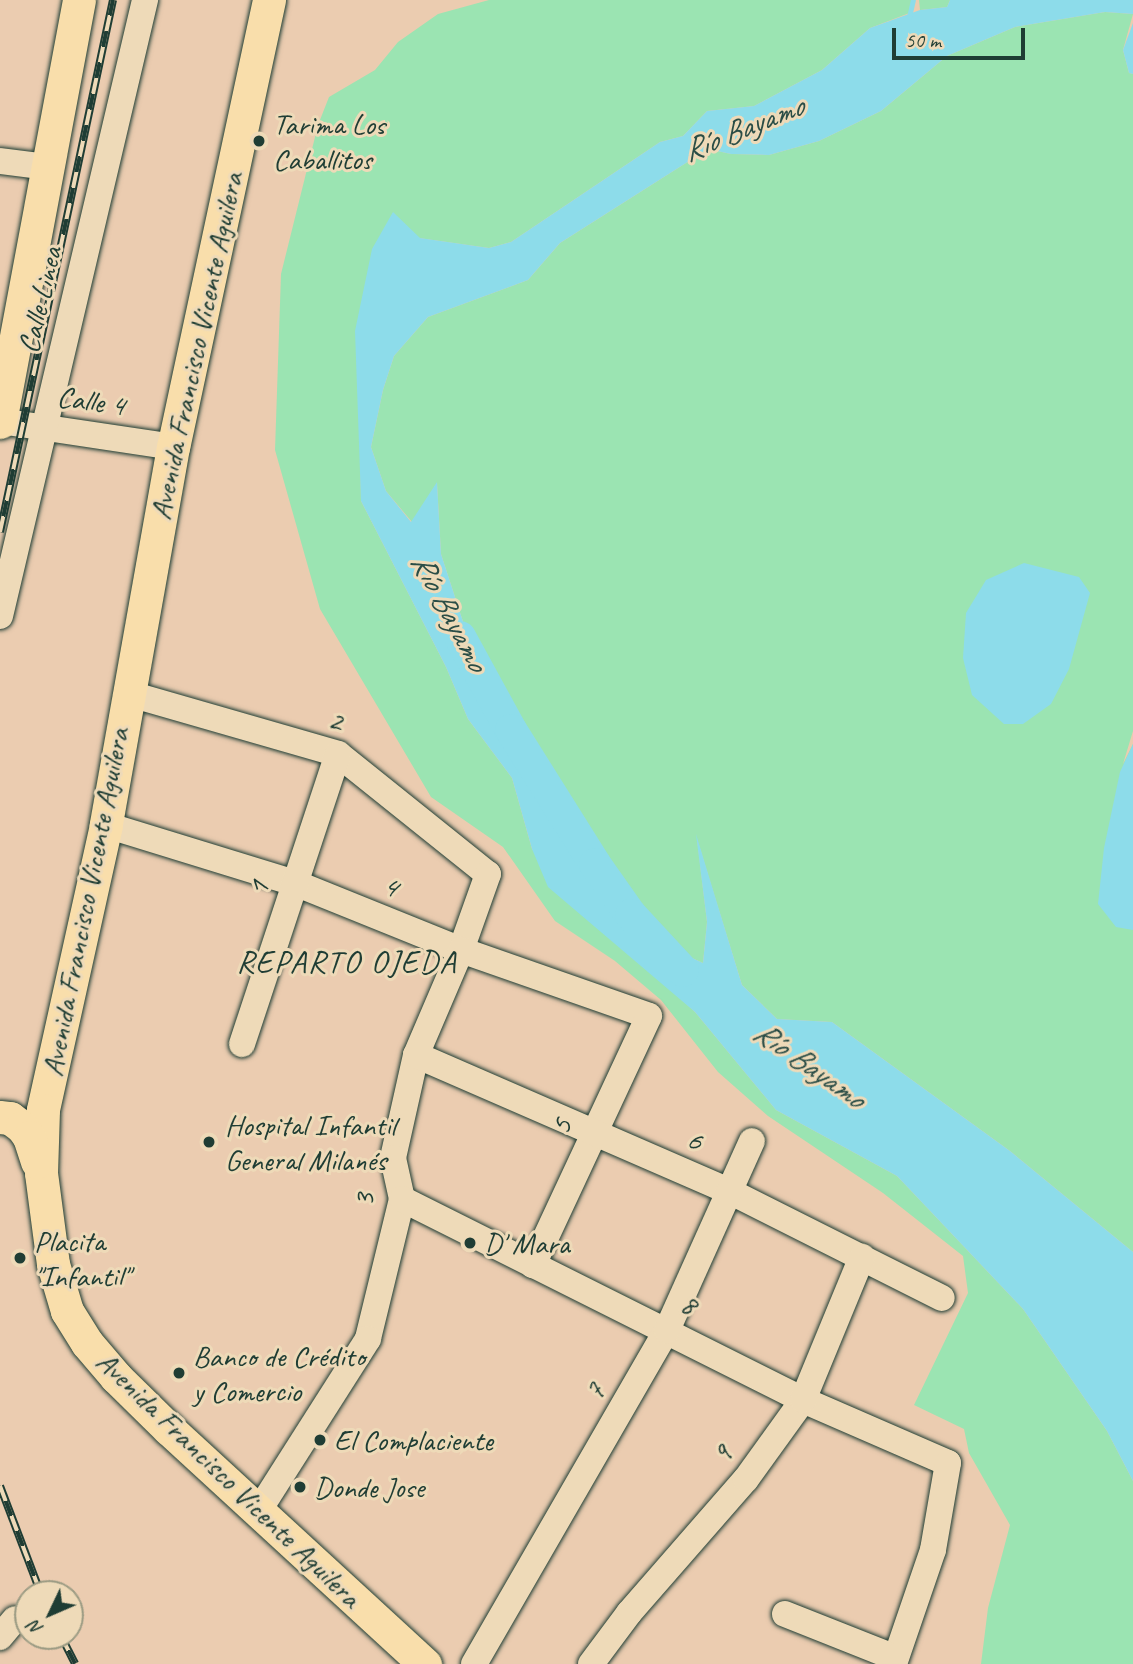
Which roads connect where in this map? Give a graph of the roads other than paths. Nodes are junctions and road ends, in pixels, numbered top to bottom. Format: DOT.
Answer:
graph roads {
  1 [pos="79,0"];
  2 [pos="145,0"];
  3 [pos="269,0"];
  4 [pos="0,161"];
  5 [pos="48,167"];
  6 [pos="0,421"];
  7 [pos="44,428"];
  8 [pos="173,447"];
  9 [pos="0,616"];
  10 [pos="127,693"];
  11 [pos="338,754"];
  12 [pos="106,825"];
  13 [pos="488,874"];
  14 [pos="295,883"];
  15 [pos="461,950"];
  16 [pos="649,1016"];
  17 [pos="242,1044"];
  18 [pos="415,1055"];
  19 [pos="0,1110"];
  20 [pos="43,1110"];
  21 [pos="0,1116"];
  22 [pos="595,1133"];
  23 [pos="752,1141"];
  24 [pos="41,1172"];
  25 [pos="729,1191"];
  26 [pos="402,1199"];
  27 [pos="862,1257"];
  28 [pos="533,1265"];
  29 [pos="942,1298"];
  30 [pos="667,1330"];
  31 [pos="803,1400"];
  32 [pos="259,1510"];
  33 [pos="785,1614"];
  34 [pos="895,1661"];
  35 [pos="425,1664"];
  36 [pos="474,1664"];
  37 [pos="591,1664"];
  1 -- 5 [label="main road"];
  2 -- 7 [label="street, Calle Linea"];
  3 -- 8 [label="main road, Avenida Francisco Vicente Aguilera"];
  4 -- 5 [label="street"];
  5 -- 6 [label="main road"];
  6 -- 7 [label="street, Calle 4"];
  7 -- 8 [label="street, Calle 4"];
  7 -- 9 [label="street, Calle Linea"];
  8 -- 10 [label="main road, Avenida Francisco Vicente Aguilera"];
  10 -- 11 [label="street, 2"];
  10 -- 12 [label="main road, Avenida Francisco Vicente Aguilera"];
  11 -- 13 [label="street, 2"];
  11 -- 14 [label="street, 1"];
  12 -- 14 [label="street, 4"];
  12 -- 20 [label="main road, Avenida Francisco Vicente Aguilera"];
  13 -- 15 [label="street, 3"];
  14 -- 15 [label="street, 4"];
  14 -- 17 [label="street, 1"];
  15 -- 16 [label="street, 4"];
  15 -- 18 [label="street, 3"];
  16 -- 22 [label="street, 5"];
  18 -- 22 [label="street, 6"];
  18 -- 26 [label="street, 3"];
  19 -- 20 [label="main road"];
  20 -- 24 [label="main road, Avenida Francisco Vicente Aguilera"];
  21 -- 24 [label="main road"];
  22 -- 25 [label="street, 6"];
  22 -- 28 [label="street, 5"];
  23 -- 25 [label="street, 7"];
  24 -- 32 [label="main road, Avenida Francisco Vicente Aguilera"];
  25 -- 27 [label="street, 6"];
  25 -- 30 [label="street, 7"];
  26 -- 28 [label="street, 8"];
  26 -- 32 [label="street, 3"];
  27 -- 29 [label="street, 6"];
  27 -- 31 [label="street, 9"];
  28 -- 30 [label="street, 8"];
  30 -- 31 [label="street, 8"];
  30 -- 36 [label="street, 7"];
  31 -- 34 [label="street, 8"];
  31 -- 37 [label="street, 9"];
  32 -- 35 [label="main road, Avenida Francisco Vicente Aguilera"];
  33 -- 34 [label="street"];
}
